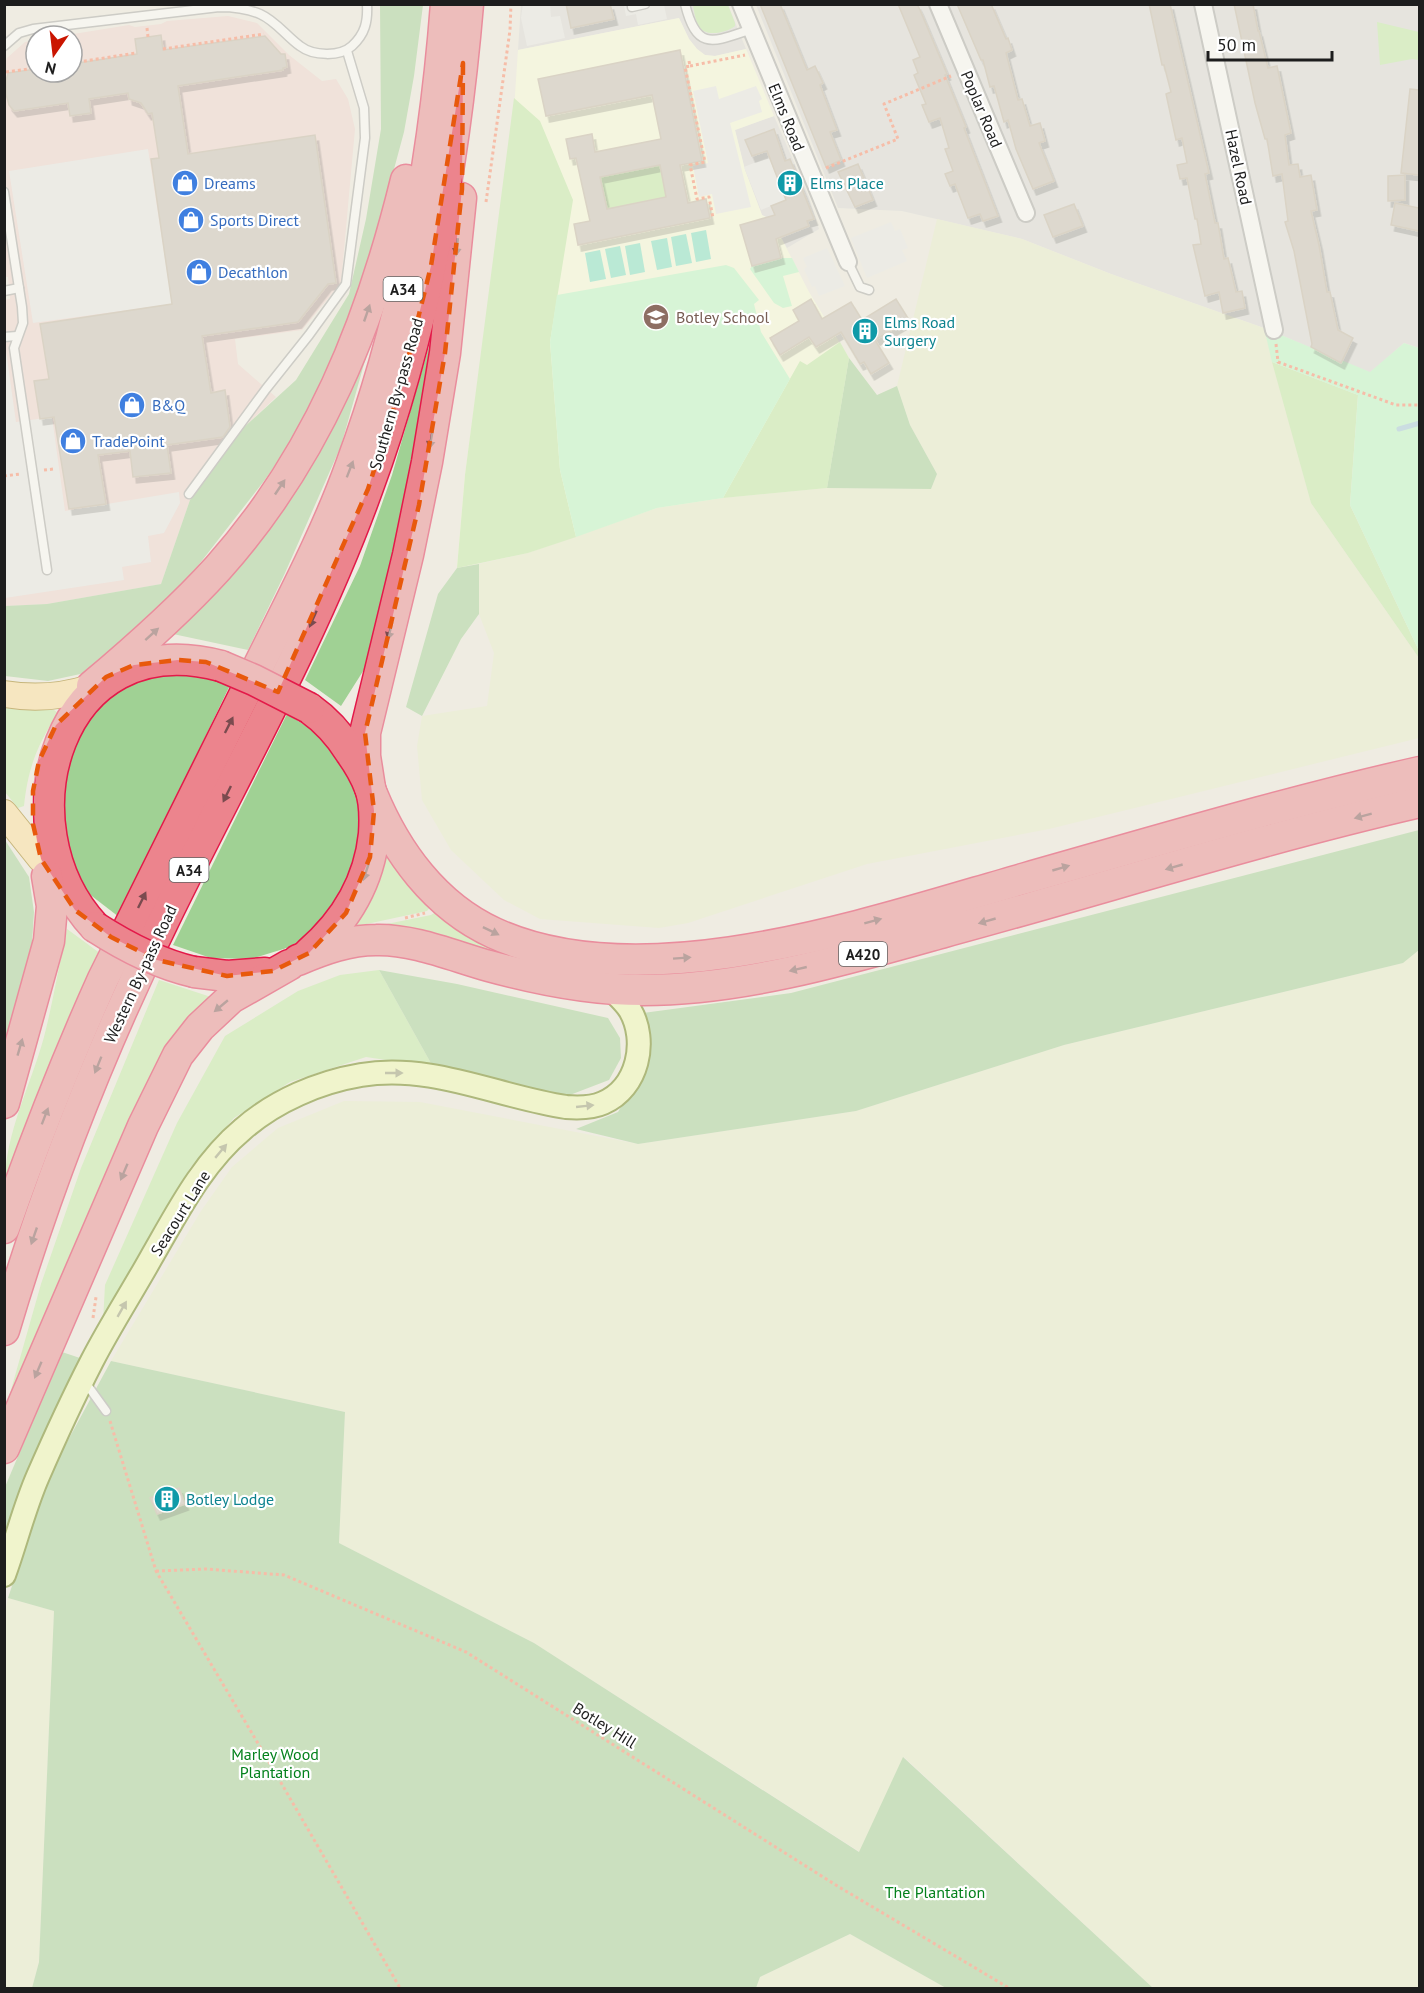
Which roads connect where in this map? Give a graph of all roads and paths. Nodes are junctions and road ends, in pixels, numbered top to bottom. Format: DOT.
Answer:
graph roads {
  1 [pos="367,4"];
  2 [pos="445,4"];
  3 [pos="468,4"];
  4 [pos="511,4"];
  5 [pos="632,4"];
  6 [pos="645,4"];
  7 [pos="685,4"];
  8 [pos="741,4"];
  9 [pos="938,4"];
  10 [pos="1203,4"];
  11 [pos="147,28"];
  12 [pos="752,29"];
  13 [pos="264,34"];
  14 [pos="148,37"];
  15 [pos="4,46"];
  16 [pos="163,49"];
  17 [pos="347,51"];
  18 [pos="761,51"];
  19 [pos="136,53"];
  20 [pos="84,61"];
  21 [pos="463,63"];
  22 [pos="24,70"];
  23 [pos="965,70"];
  24 [pos="6,72"];
  25 [pos="810,175"];
  26 [pos="4,192"];
  27 [pos="486,202"];
  28 [pos="1026,213"];
  29 [pos="713,218"];
  30 [pos="848,262"];
  31 [pos="19,288"];
  32 [pos="869,290"];
  33 [pos="4,291"];
  34 [pos="1274,330"];
  35 [pos="17,336"];
  36 [pos="4,338"];
  37 [pos="1419,405"];
  38 [pos="54,469"];
  39 [pos="41,471"];
  40 [pos="25,473"];
  41 [pos="4,476"];
  42 [pos="189,494"];
  43 [pos="324,563"];
  44 [pos="46,570"];
  45 [pos="91,687"];
  46 [pos="4,694"];
  47 [pos="1419,772"];
  48 [pos="371,791"];
  49 [pos="1419,802"];
  50 [pos="4,813"];
  51 [pos="43,862"];
  52 [pos="294,962"];
  53 [pos="611,989"];
  54 [pos="4,1103"];
  55 [pos="4,1228"];
  56 [pos="96,1295"];
  57 [pos="91,1326"];
  58 [pos="4,1330"];
  59 [pos="88,1370"];
  60 [pos="106,1411"];
  61 [pos="4,1448"];
  62 [pos="156,1570"];
  63 [pos="4,1575"];
  64 [pos="400,1989"];
  65 [pos="1009,1989"];
  1 -- 17 [label="lane"];
  43 -- 2 [label="highway, Southern By-pass Road / A34, one-way"];
  45 -- 2 [label="highway, one-way"];
  3 -- 21 [label="highway, Southern By-pass Road / A34"];
  4 -- 27 [label="path"];
  5 -- 6 [label="lane"];
  7 -- 12 [label="lane"];
  8 -- 12 [label="street, Elms Road"];
  9 -- 23 [label="street, Poplar Road"];
  10 -- 34 [label="street, Hazel Road"];
  11 -- 14 [label="path"];
  12 -- 18 [label="street, Elms Road"];
  13 -- 16 [label="path"];
  15 -- 17 [label="lane"];
  17 -- 42 [label="lane"];
  18 -- 25 [label="street, Elms Road"];
  18 -- 29 [label="path"];
  19 -- 20 [label="path"];
  21 -- 43 [label="highway, Southern By-pass Road / A34"];
  21 -- 48 [label="highway, one-way"];
  22 -- 24 [label="path"];
  23 -- 25 [label="path"];
  23 -- 28 [label="street, Poplar Road"];
  25 -- 30 [label="street, Elms Road"];
  26 -- 31 [label="lane"];
  30 -- 32 [label="lane"];
  31 -- 33 [label="lane"];
  31 -- 35 [label="lane"];
  34 -- 37 [label="path"];
  35 -- 36 [label="lane"];
  35 -- 44 [label="lane"];
  38 -- 39 [label="path"];
  40 -- 41 [label="path"];
  55 -- 43 [label="highway, Western By-pass Road / A34, one-way"];
  43 -- 58 [label="highway, Western By-pass Road / A34, one-way"];
  45 -- 46 [label="main road"];
  45 -- 48 [label="highway, bridge"];
  45 -- 51 [label="highway"];
  48 -- 47 [label="highway, A420, one-way"];
  48 -- 52 [label="highway, one-way"];
  49 -- 53 [label="highway, A420, one-way"];
  50 -- 51 [label="main road"];
  51 -- 52 [label="highway, bridge"];
  54 -- 51 [label="highway, one-way"];
  52 -- 53 [label="highway, A420"];
  52 -- 61 [label="highway, one-way"];
  59 -- 53 [label="street, Seacourt Lane, one-way"];
  56 -- 57 [label="path"];
  59 -- 60 [label="lane"];
  59 -- 63 [label="street, Seacourt Lane"];
  60 -- 62 [label="path"];
  62 -- 64 [label="path"];
  62 -- 65 [label="path, Botley Hill"];
}
